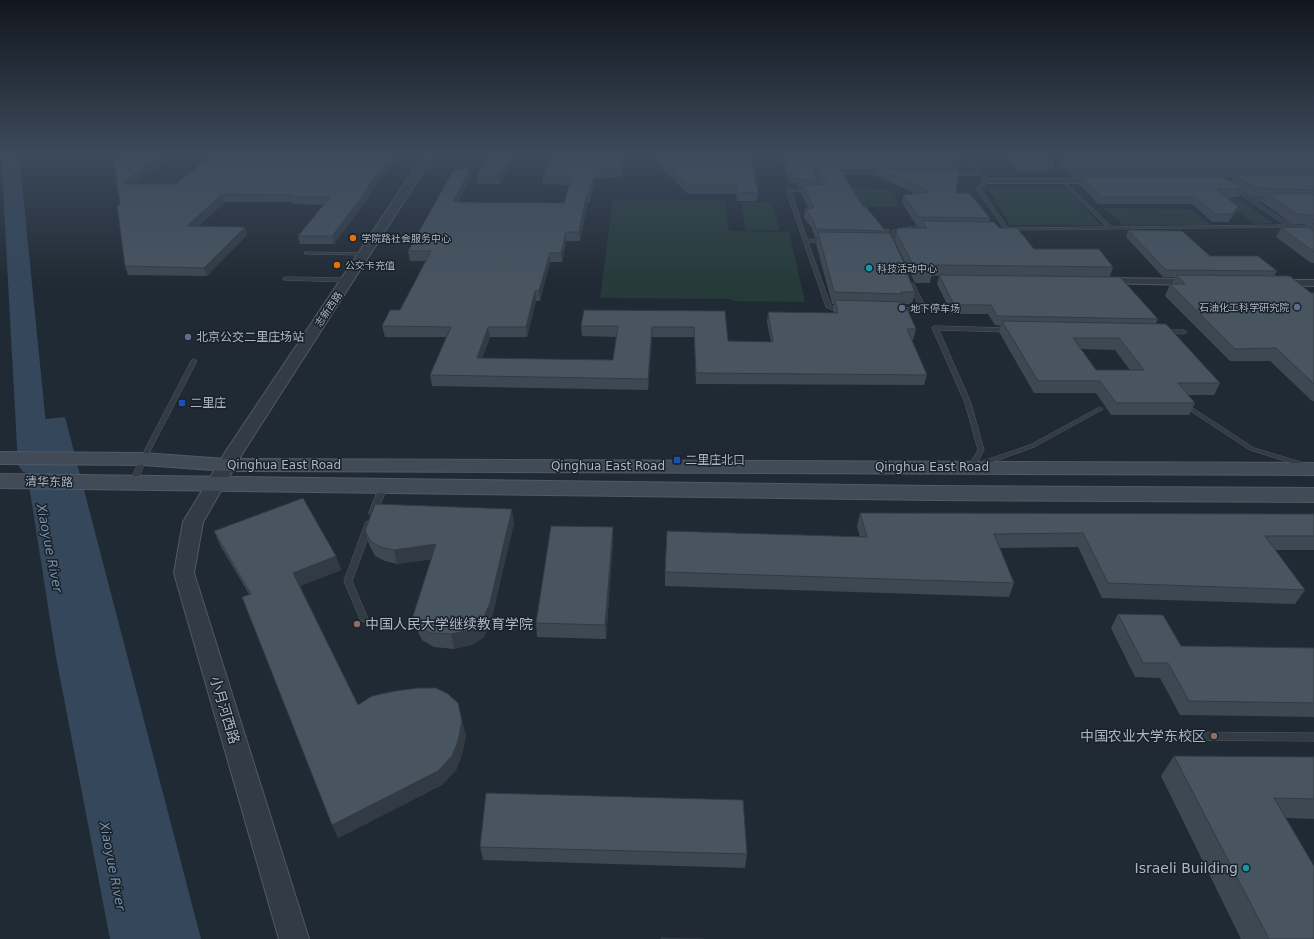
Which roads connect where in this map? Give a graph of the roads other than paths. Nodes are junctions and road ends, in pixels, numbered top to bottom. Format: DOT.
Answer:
graph roads {
  1 [pos="401,197"];
  2 [pos="790,197"];
  3 [pos="984,197"];
  4 [pos="1079,197"];
  5 [pos="1245,197"];
  6 [pos="1250,200"];
  7 [pos="1278,200"];
  8 [pos="1291,226"];
  9 [pos="1314,227"];
  10 [pos="931,228"];
  11 [pos="999,228"];
  12 [pos="1007,228"];
  13 [pos="1111,228"];
  14 [pos="1302,232"];
  15 [pos="805,240"];
  16 [pos="828,241"];
  17 [pos="883,242"];
  18 [pos="891,242"];
  19 [pos="894,248"];
  20 [pos="307,253"];
  21 [pos="364,254"];
  22 [pos="907,275"];
  23 [pos="286,279"];
  24 [pos="348,280"];
  25 [pos="1099,281"];
  26 [pos="1202,282"];
  27 [pos="1266,283"];
  28 [pos="1314,284"];
  29 [pos="852,308"];
  30 [pos="892,309"];
  31 [pos="1013,330"];
  32 [pos="1160,332"];
  33 [pos="1184,332"];
  34 [pos="194,361"];
  35 [pos="1100,409"];
  36 [pos="1191,409"];
  37 [pos="0,458"];
  38 [pos="93,459"];
  39 [pos="143,460"];
  40 [pos="926,466"];
  41 [pos="971,467"];
  42 [pos="1314,468"];
  43 [pos="220,475"];
  44 [pos="0,481"];
  45 [pos="98,482"];
  46 [pos="133,483"];
  47 [pos="384,485"];
  48 [pos="934,493"];
  49 [pos="1314,495"];
  50 [pos="364,619"];
  51 [pos="1166,736"];
  52 [pos="1314,737"];
  53 [pos="294,939"];
  1 -- 21 [label="street, 志新西路"];
  2 -- 15 [label="lane"];
  3 -- 12 [label="lane"];
  4 -- 13 [label="lane"];
  5 -- 6 [label="lane"];
  6 -- 7 [label="lane"];
  6 -- 8 [label="lane"];
  8 -- 9 [label="lane"];
  8 -- 13 [label="lane"];
  8 -- 14 [label="lane"];
  10 -- 18 [label="lane"];
  11 -- 12 [label="lane"];
  12 -- 13 [label="lane"];
  15 -- 16 [label="lane"];
  15 -- 29 [label="lane"];
  17 -- 18 [label="lane"];
  18 -- 19 [label="lane"];
  20 -- 21 [label="lane"];
  21 -- 24 [label="street, 志新西路"];
  22 -- 30 [label="lane"];
  23 -- 24 [label="lane"];
  24 -- 43 [label="street, 志新西路"];
  25 -- 26 [label="street"];
  27 -- 28 [label="street"];
  31 -- 41 [label="lane"];
  32 -- 33 [label="lane"];
  34 -- 39 [label="lane"];
  35 -- 41 [label="lane"];
  36 -- 42 [label="lane"];
  37 -- 38 [label="main road, 清华东路"];
  38 -- 39 [label="main road, Qinghua East Road"];
  39 -- 43 [label="main road, Qinghua East Road"];
  39 -- 46 [label="lane"];
  40 -- 41 [label="main road, Qinghua East Road"];
  40 -- 43 [label="main road, Qinghua East Road"];
  40 -- 48 [label="main road"];
  41 -- 42 [label="main road, Qinghua East Road"];
  43 -- 46 [label="main road, Qinghua East Road"];
  43 -- 47 [label="main road, Qinghua East Road"];
  43 -- 53 [label="street, 小月河西路"];
  44 -- 45 [label="main road, 清华东路"];
  45 -- 46 [label="main road, Qinghua East Road"];
  47 -- 48 [label="main road, Qinghua East Road"];
  47 -- 50 [label="lane"];
  48 -- 49 [label="main road, Qinghua East Road"];
  51 -- 52 [label="lane"];
}
